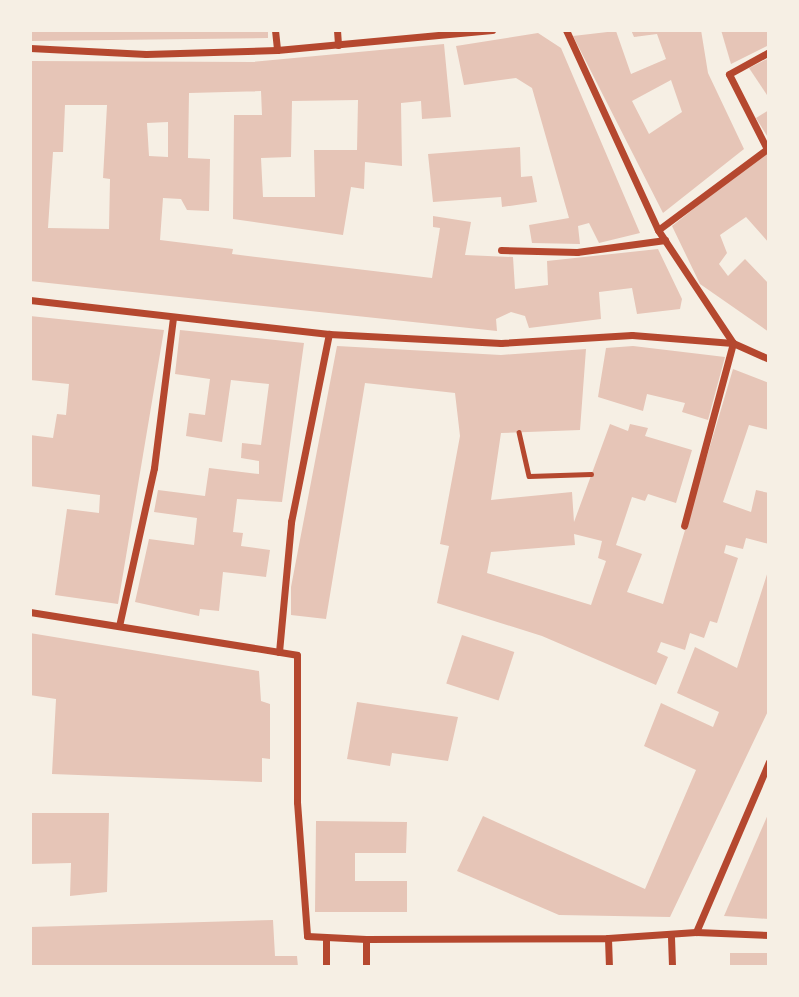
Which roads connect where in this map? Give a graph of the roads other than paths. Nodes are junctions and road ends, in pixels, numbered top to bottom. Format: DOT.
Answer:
graph roads {
  1 [pos="275,30"];
  2 [pos="337,30"];
  3 [pos="492,30"];
  4 [pos="566,30"];
  5 [pos="338,45"];
  6 [pos="30,48"];
  7 [pos="277,50"];
  8 [pos="769,52"];
  9 [pos="658,230"];
  10 [pos="665,240"];
  11 [pos="501,250"];
  12 [pos="30,300"];
  13 [pos="173,317"];
  14 [pos="330,334"];
  15 [pos="733,343"];
  16 [pos="769,359"];
  17 [pos="684,526"];
  18 [pos="30,612"];
  19 [pos="119,626"];
  20 [pos="279,653"];
  21 [pos="769,762"];
  22 [pos="696,932"];
  23 [pos="769,935"];
  24 [pos="671,937"];
  25 [pos="608,938"];
  26 [pos="326,939"];
  27 [pos="366,939"];
  28 [pos="326,967"];
  29 [pos="366,967"];
  30 [pos="609,967"];
  31 [pos="672,967"];
  1 -- 7 [label="street"];
  2 -- 5 [label="street"];
  3 -- 5 [label="street"];
  4 -- 9 [label="street"];
  5 -- 7 [label="street"];
  6 -- 7 [label="street"];
  8 -- 9 [label="street"];
  9 -- 10 [label="street"];
  10 -- 11 [label="street"];
  10 -- 15 [label="street"];
  12 -- 13 [label="street"];
  13 -- 14 [label="street"];
  13 -- 19 [label="street"];
  14 -- 15 [label="street"];
  14 -- 20 [label="street"];
  15 -- 16 [label="street"];
  15 -- 17 [label="street"];
  18 -- 19 [label="street"];
  19 -- 20 [label="street"];
  20 -- 26 [label="street"];
  21 -- 22 [label="street"];
  22 -- 23 [label="street"];
  22 -- 24 [label="street"];
  24 -- 25 [label="street"];
  24 -- 31 [label="street"];
  25 -- 27 [label="street"];
  25 -- 30 [label="street"];
  26 -- 27 [label="street"];
  26 -- 28 [label="street"];
  27 -- 29 [label="street"];
}
